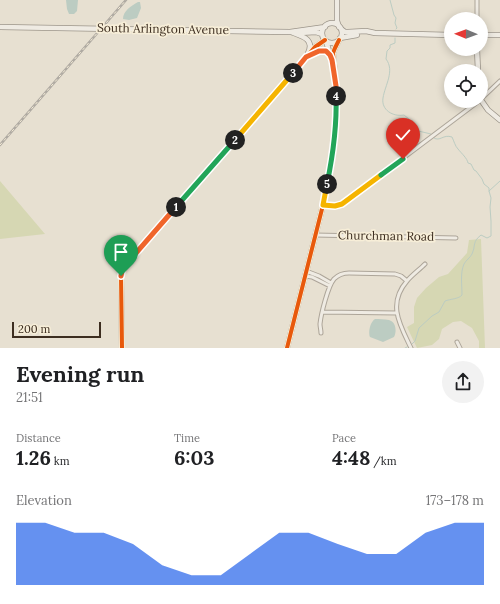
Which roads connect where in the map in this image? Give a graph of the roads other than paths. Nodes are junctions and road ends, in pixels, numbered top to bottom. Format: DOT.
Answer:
graph roads {
  1 [pos="336,0"];
  2 [pos="477,0"];
  3 [pos="477,12"];
  4 [pos="330,24"];
  5 [pos="0,27"];
  6 [pos="325,27"];
  7 [pos="340,28"];
  8 [pos="290,32"];
  9 [pos="375,33"];
  10 [pos="295,34"];
  11 [pos="444,35"];
  12 [pos="488,35"];
  13 [pos="500,35"];
  14 [pos="324,38"];
  15 [pos="339,39"];
  16 [pos="330,55"];
  17 [pos="306,57"];
  18 [pos="500,81"];
  19 [pos="336,86"];
  20 [pos="488,92"];
  21 [pos="469,108"];
  22 [pos="486,108"];
  23 [pos="500,120"];
  24 [pos="323,205"];
  25 [pos="315,235"];
  26 [pos="456,238"];
  27 [pos="425,264"];
  28 [pos="306,274"];
  29 [pos="408,281"];
  30 [pos="330,284"];
  31 [pos="323,312"];
  32 [pos="397,313"];
  33 [pos="322,333"];
  34 [pos="457,342"];
  35 [pos="122,348"];
  36 [pos="287,348"];
  37 [pos="411,348"];
  38 [pos="460,348"];
  1 -- 4 [label="street"];
  1 -- 7 [label="street"];
  2 -- 3 [label="street"];
  4 -- 6 [label="street"];
  4 -- 7 [label="street"];
  5 -- 8 [label="street, South Arlington Avenue"];
  6 -- 8 [label="street, South Arlington Avenue"];
  6 -- 14 [label="street"];
  7 -- 9 [label="street"];
  7 -- 15 [label="street"];
  8 -- 10 [label="street"];
  9 -- 11 [label="street"];
  9 -- 15 [label="street"];
  10 -- 14 [label="street"];
  10 -- 17 [label="street"];
  12 -- 13 [label="street"];
  14 -- 15 [label="street"];
  14 -- 16 [label="street"];
  14 -- 17 [label="street"];
  15 -- 19 [label="street"];
  16 -- 17 [label="street"];
  16 -- 19 [label="street"];
  17 -- 35 [label="street"];
  18 -- 20 [label="street"];
  19 -- 24 [label="street"];
  21 -- 24 [label="street"];
  22 -- 23 [label="street"];
  24 -- 25 [label="street"];
  25 -- 26 [label="street, Churchman Road"];
  25 -- 28 [label="street"];
  27 -- 29 [label="street"];
  28 -- 30 [label="street"];
  28 -- 36 [label="street"];
  29 -- 30 [label="street"];
  29 -- 32 [label="street"];
  30 -- 31 [label="street"];
  31 -- 32 [label="street"];
  31 -- 33 [label="street"];
  32 -- 37 [label="street"];
  34 -- 38 [label="street"];
}
